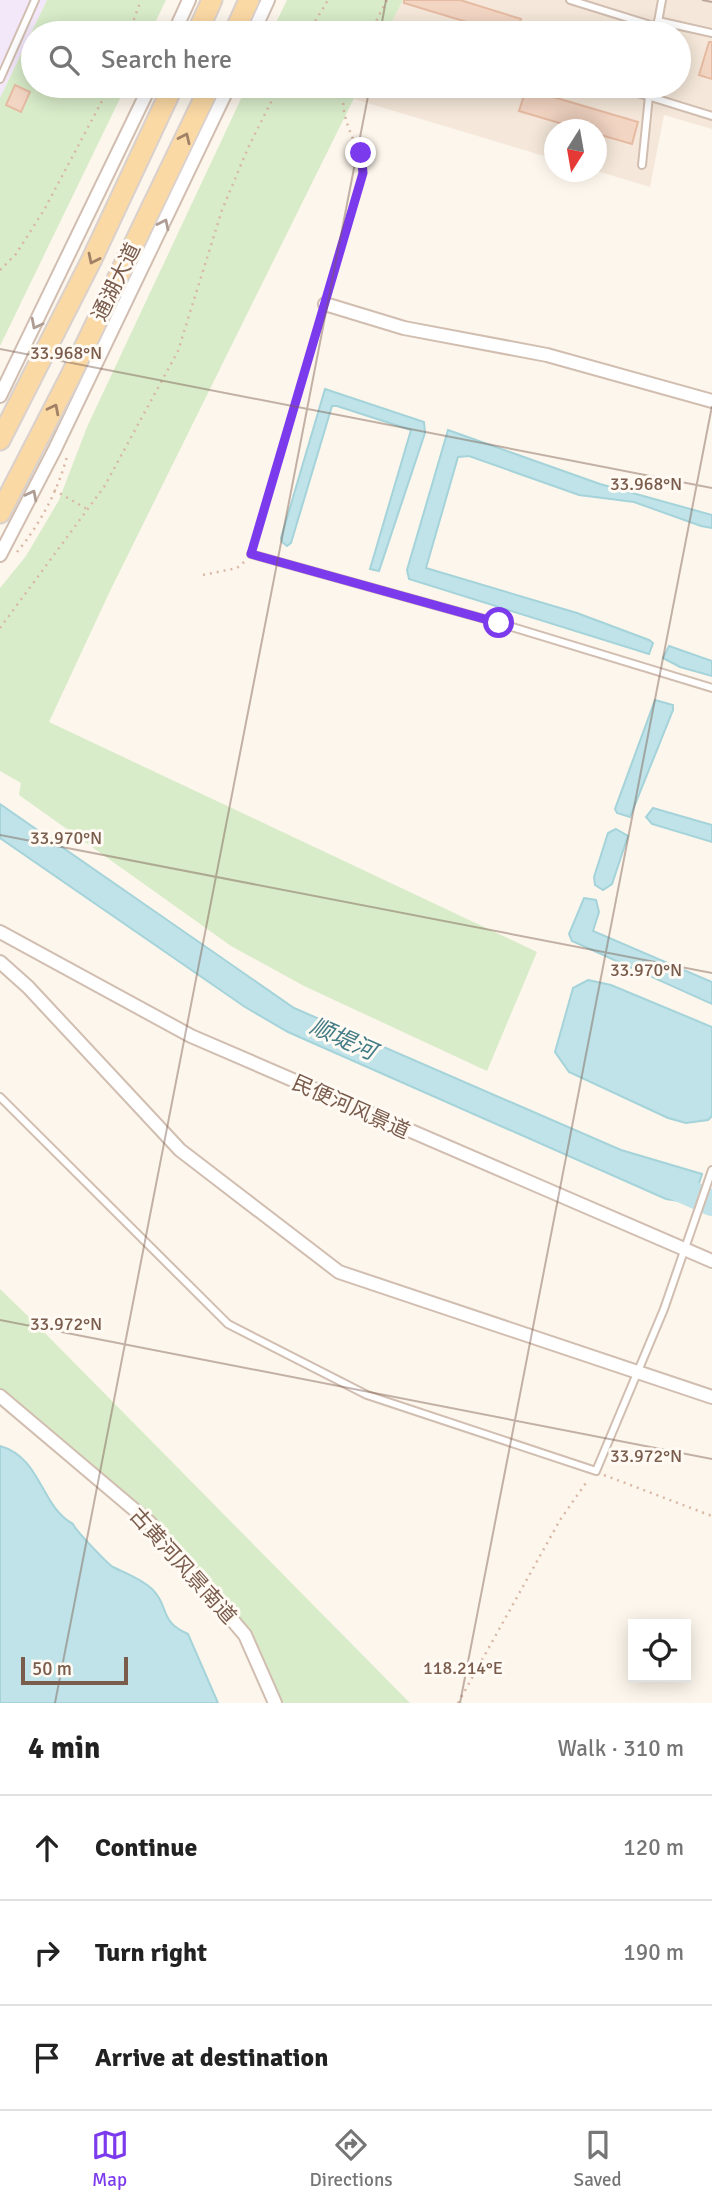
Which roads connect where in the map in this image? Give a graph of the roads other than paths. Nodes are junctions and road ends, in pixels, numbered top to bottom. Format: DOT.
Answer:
graph roads {
  1 [pos="35,0"];
  2 [pos="188,0"];
  3 [pos="249,0"];
  4 [pos="268,0"];
  5 [pos="570,0"];
  6 [pos="662,0"];
  7 [pos="26,21"];
  8 [pos="179,21"];
  9 [pos="239,21"];
  10 [pos="258,21"];
  11 [pos="638,21"];
  12 [pos="658,21"];
  13 [pos="691,31"];
  14 [pos="21,32"];
  15 [pos="712,33"];
  16 [pos="0,79"];
  17 [pos="144,98"];
  18 [pos="167,98"];
  19 [pos="204,98"];
  20 [pos="223,98"];
  21 [pos="649,98"];
  22 [pos="655,98"];
  23 [pos="712,116"];
  24 [pos="642,165"];
  25 [pos="325,304"];
  26 [pos="0,396"];
  27 [pos="712,401"];
  28 [pos="0,440"];
  29 [pos="0,513"];
  30 [pos="251,554"];
  31 [pos="0,555"];
  32 [pos="712,688"];
  33 [pos="0,932"];
  34 [pos="0,962"];
  35 [pos="0,1097"];
  36 [pos="712,1170"];
  37 [pos="686,1245"];
  38 [pos="712,1261"];
  39 [pos="639,1373"];
  40 [pos="0,1396"];
  41 [pos="712,1397"];
  42 [pos="275,1703"];
  1 -- 7 [label="lane"];
  2 -- 8 [label="street"];
  3 -- 9 [label="main road"];
  4 -- 10 [label="street"];
  5 -- 11 [label="lane"];
  6 -- 12 [label="lane"];
  13 -- 15 [label="lane"];
  14 -- 16 [label="lane"];
  17 -- 26 [label="street, one-way"];
  18 -- 28 [label="main road, 通湖大道, one-way"];
  29 -- 19 [label="main road, 通湖大道, one-way"];
  31 -- 20 [label="street, one-way"];
  21 -- 24 [label="lane"];
  22 -- 23 [label="lane"];
  25 -- 27 [label="street"];
  30 -- 32 [label="lane"];
  33 -- 37 [label="street, 民便河风景道"];
  34 -- 39 [label="street"];
  35 -- 39 [label="lane"];
  36 -- 37 [label="lane"];
  37 -- 38 [label="street, 民便河风景道"];
  37 -- 39 [label="lane"];
  39 -- 41 [label="street"];
  40 -- 42 [label="street, 古黄河风景南道"];
}
